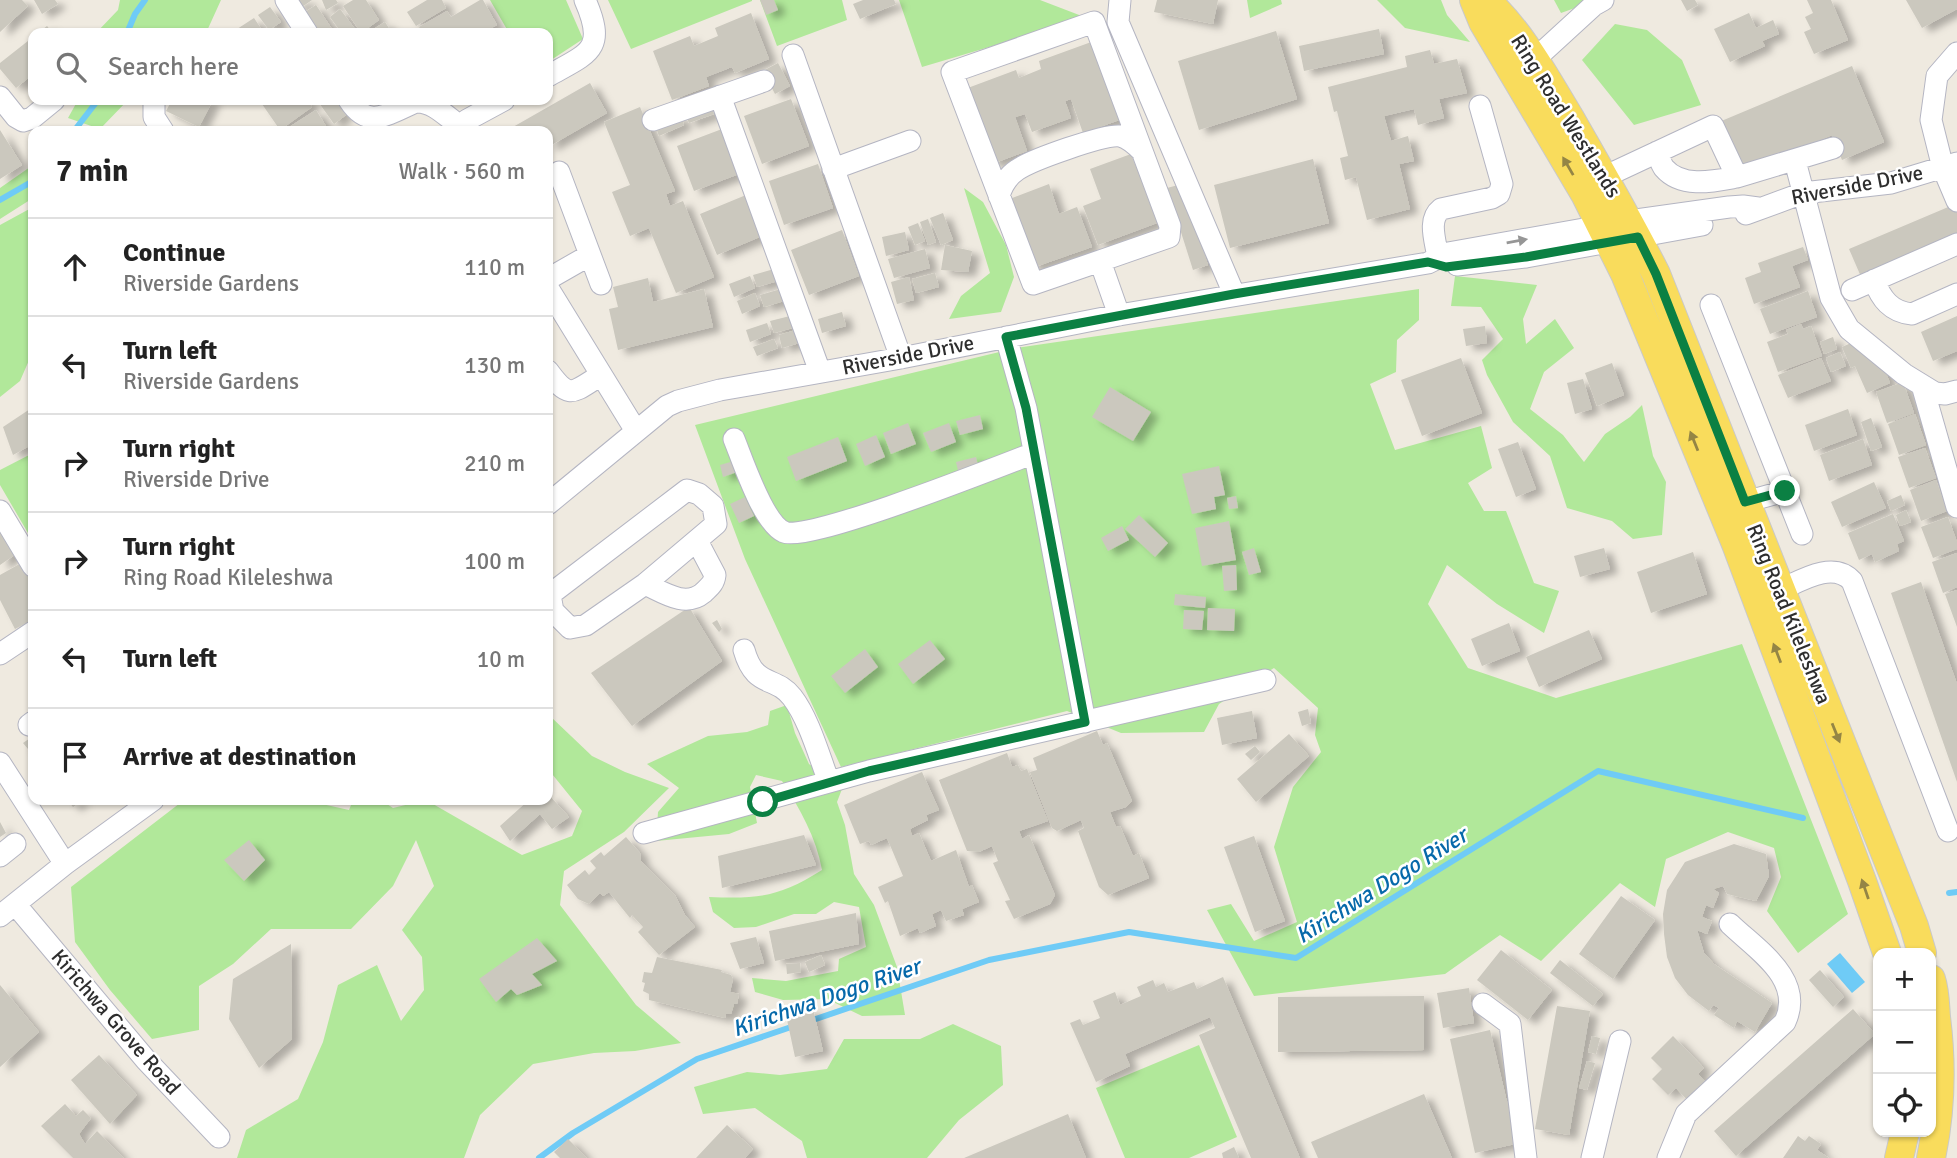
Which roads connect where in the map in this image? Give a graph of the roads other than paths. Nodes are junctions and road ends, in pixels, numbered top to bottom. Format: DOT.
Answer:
graph roads {
  1 [pos="286,0"];
  2 [pos="585,0"];
  3 [pos="1120,0"];
  4 [pos="1474,0"];
  5 [pos="1486,0"];
  6 [pos="1604,0"];
  7 [pos="304,28"];
  8 [pos="1957,53"];
  9 [pos="793,55"];
  10 [pos="1535,59"];
  11 [pos="553,73"];
  12 [pos="764,80"];
  13 [pos="720,96"];
  14 [pos="0,97"];
  15 [pos="48,105"];
  16 [pos="154,105"];
  17 [pos="353,105"];
  18 [pos="408,105"];
  19 [pos="432,105"];
  20 [pos="495,105"];
  21 [pos="1480,106"];
  22 [pos="653,120"];
  23 [pos="160,126"];
  24 [pos="457,126"];
  25 [pos="462,126"];
  26 [pos="910,141"];
  27 [pos="1833,148"];
  28 [pos="1142,151"];
  29 [pos="1657,152"];
  30 [pos="1795,161"];
  31 [pos="1950,165"];
  32 [pos="833,169"];
  33 [pos="559,172"];
  34 [pos="1604,177"];
  35 [pos="1737,177"];
  36 [pos="1803,193"];
  37 [pos="999,196"];
  38 [pos="1957,201"];
  39 [pos="1634,229"];
  40 [pos="1605,234"];
  41 [pos="1957,244"];
  42 [pos="590,255"];
  43 [pos="1433,260"];
  44 [pos="1100,261"];
  45 [pos="553,276"];
  46 [pos="1874,280"];
  47 [pos="601,284"];
  48 [pos="1852,290"];
  49 [pos="1234,294"];
  50 [pos="1957,294"];
  51 [pos="553,296"];
  52 [pos="1711,305"];
  53 [pos="1119,315"];
  54 [pos="1006,337"];
  55 [pos="901,358"];
  56 [pos="820,372"];
  57 [pos="601,375"];
  58 [pos="553,378"];
  59 [pos="1922,385"];
  60 [pos="1957,390"];
  61 [pos="636,431"];
  62 [pos="734,439"];
  63 [pos="1034,453"];
  64 [pos="1785,491"];
  65 [pos="553,500"];
  66 [pos="1745,502"];
  67 [pos="1957,507"];
  68 [pos="0,511"];
  69 [pos="1802,534"];
  70 [pos="697,541"];
  71 [pos="28,558"];
  72 [pos="645,584"];
  73 [pos="1780,590"];
  74 [pos="553,592"];
  75 [pos="553,611"];
  76 [pos="28,635"];
  77 [pos="744,650"];
  78 [pos="0,654"];
  79 [pos="1265,680"];
  80 [pos="1085,722"];
  81 [pos="0,763"];
  82 [pos="829,782"];
  83 [pos="146,805"];
  84 [pos="1948,831"];
  85 [pos="644,832"];
  86 [pos="65,864"];
  87 [pos="7,910"];
  88 [pos="1730,924"];
  89 [pos="1885,948"];
  90 [pos="1921,948"];
  91 [pos="1483,1004"];
  92 [pos="1935,1011"];
  93 [pos="1620,1041"];
  94 [pos="1943,1065"];
  95 [pos="219,1137"];
  96 [pos="1904,1137"];
  97 [pos="1526,1158"];
  98 [pos="1592,1158"];
  99 [pos="1668,1158"];
  100 [pos="1899,1158"];
  101 [pos="1931,1158"];
  1 -- 7 [label="street"];
  2 -- 11 [label="street"];
  3 -- 49 [label="street"];
  40 -- 4 [label="main road, Ring Road Westlands, one-way"];
  5 -- 10 [label="main road, Ring Road Westlands"];
  6 -- 10 [label="street"];
  8 -- 31 [label="street"];
  9 -- 32 [label="street"];
  10 -- 34 [label="main road, Ring Road Westlands"];
  12 -- 13 [label="street"];
  13 -- 22 [label="street"];
  13 -- 56 [label="street"];
  14 -- 15 [label="street"];
  16 -- 23 [label="street"];
  17 -- 18 [label="street"];
  19 -- 24 [label="street"];
  20 -- 25 [label="street"];
  21 -- 43 [label="street"];
  26 -- 32 [label="street"];
  27 -- 30 [label="street"];
  28 -- 37 [label="street"];
  28 -- 37 [label="street"];
  28 -- 44 [label="street"];
  29 -- 34 [label="street"];
  29 -- 35 [label="street"];
  29 -- 35 [label="street"];
  30 -- 35 [label="street"];
  30 -- 36 [label="street"];
  31 -- 36 [label="street, Riverside Drive"];
  31 -- 38 [label="street"];
  32 -- 55 [label="street"];
  33 -- 42 [label="street"];
  34 -- 39 [label="main road, Ring Road Westlands"];
  36 -- 39 [label="street, Riverside Drive"];
  36 -- 59 [label="street"];
  37 -- 44 [label="street"];
  39 -- 40 [label="street, Riverside Drive"];
  39 -- 66 [label="main road, Ring Road Kileleshwa"];
  40 -- 43 [label="street, Riverside Drive"];
  89 -- 40 [label="main road, Ring Road Kileleshwa, one-way"];
  41 -- 46 [label="street"];
  42 -- 45 [label="street"];
  42 -- 47 [label="street"];
  43 -- 49 [label="street, Riverside Drive"];
  44 -- 53 [label="street"];
  46 -- 48 [label="street"];
  46 -- 50 [label="street"];
  49 -- 53 [label="street, Riverside Drive"];
  51 -- 57 [label="street"];
  52 -- 64 [label="street"];
  53 -- 54 [label="street, Riverside Drive"];
  54 -- 55 [label="street, Riverside Drive"];
  54 -- 63 [label="street"];
  55 -- 56 [label="street, Riverside Drive"];
  56 -- 61 [label="street, Riverside Drive"];
  57 -- 58 [label="street"];
  57 -- 61 [label="street"];
  59 -- 60 [label="street"];
  59 -- 67 [label="street"];
  61 -- 65 [label="street, Riverside Drive"];
  62 -- 63 [label="street"];
  63 -- 80 [label="street"];
  64 -- 66 [label="street"];
  64 -- 69 [label="street"];
  66 -- 73 [label="main road, Ring Road Kileleshwa"];
  68 -- 71 [label="street"];
  70 -- 72 [label="street"];
  70 -- 72 [label="street"];
  70 -- 74 [label="street"];
  72 -- 75 [label="street"];
  73 -- 84 [label="street"];
  73 -- 90 [label="main road, Ring Road Kileleshwa, one-way"];
  76 -- 78 [label="street"];
  77 -- 82 [label="street"];
  79 -- 80 [label="street"];
  80 -- 82 [label="street"];
  81 -- 86 [label="street"];
  82 -- 85 [label="street"];
  83 -- 86 [label="street"];
  86 -- 87 [label="street"];
  87 -- 95 [label="street, Kirichwa Grove Road"];
  88 -- 99 [label="street"];
  91 -- 97 [label="street"];
  92 -- 94 [label="main road"];
  93 -- 98 [label="street"];
  94 -- 101 [label="main road"];
  96 -- 100 [label="main road"];
}
